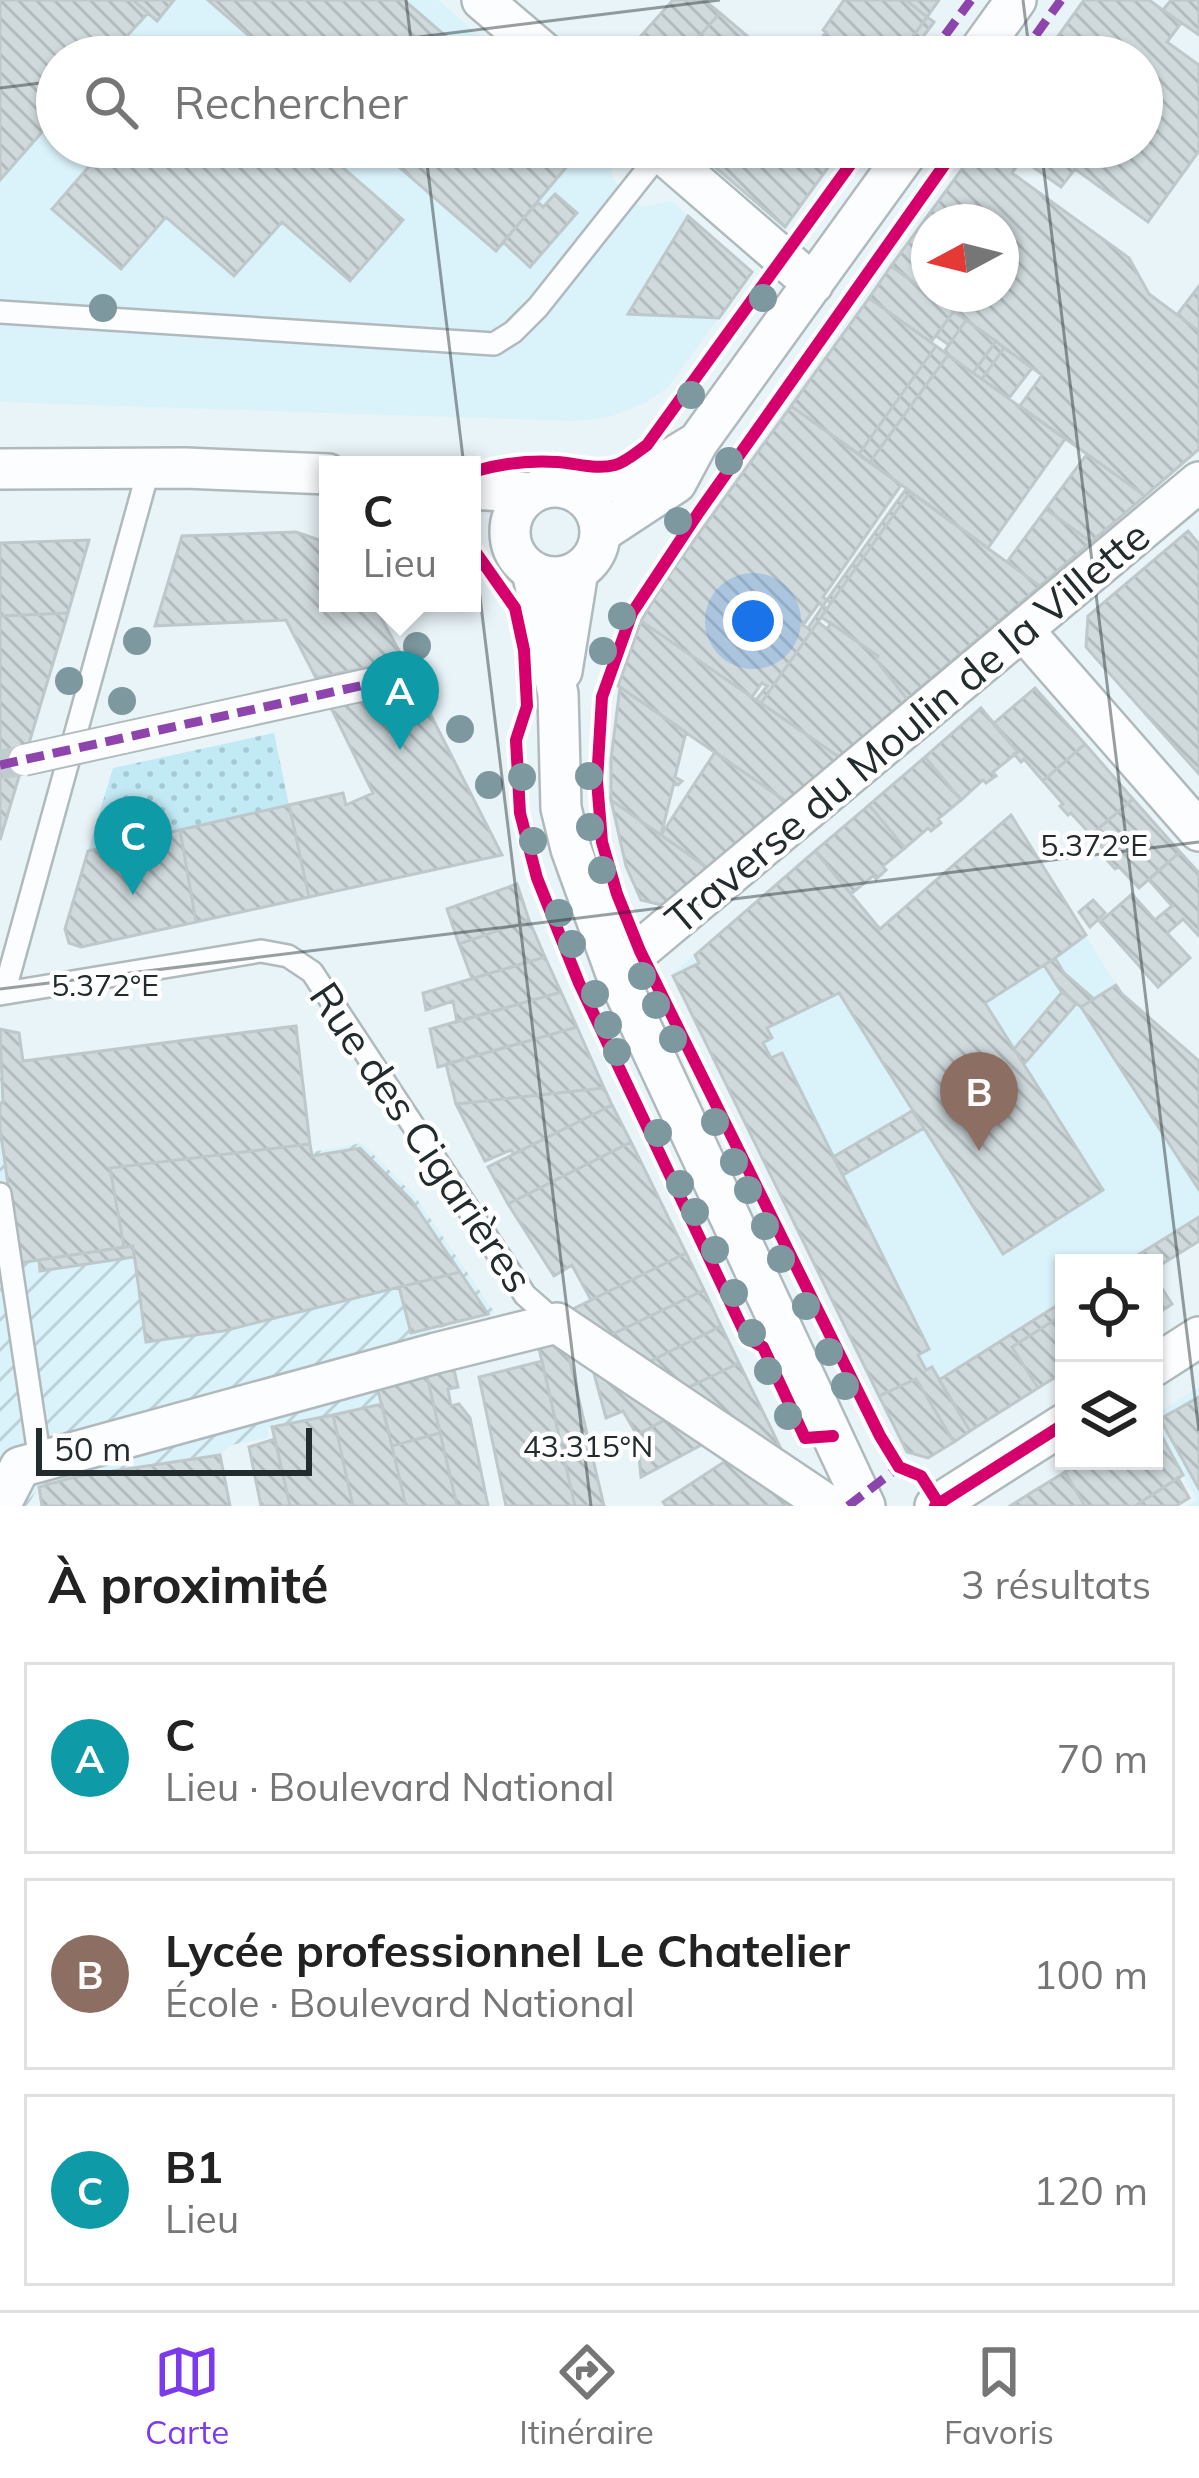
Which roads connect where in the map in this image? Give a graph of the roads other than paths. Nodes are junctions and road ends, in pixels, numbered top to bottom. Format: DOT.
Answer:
graph roads {
  1 [pos="1016,0"];
  2 [pos="503,6"];
  3 [pos="530,36"];
  4 [pos="990,36"];
  5 [pos="644,168"];
  6 [pos="680,168"];
  7 [pos="896,168"];
  8 [pos="813,284"];
  9 [pos="0,312"];
  10 [pos="698,442"];
  11 [pos="149,468"];
  12 [pos="0,469"];
  13 [pos="319,474"];
  14 [pos="1199,482"];
  15 [pos="481,490"];
  16 [pos="578,492"];
  17 [pos="531,493"];
  18 [pos="481,520"];
  19 [pos="600,533"];
  20 [pos="510,538"];
  21 [pos="532,571"];
  22 [pos="578,571"];
  23 [pos="1024,631"];
  24 [pos="410,675"];
  25 [pos="558,694"];
  26 [pos="23,760"];
  27 [pos="1199,831"];
  28 [pos="615,971"];
  29 [pos="2,994"];
  30 [pos="0,1194"];
  31 [pos="4,1244"];
  32 [pos="556,1323"];
  33 [pos="1199,1337"];
  34 [pos="24,1362"];
  35 [pos="1160,1362"];
  36 [pos="0,1365"];
  37 [pos="1055,1430"];
  38 [pos="40,1461"];
  39 [pos="0,1506"];
  40 [pos="830,1506"];
  41 [pos="865,1506"];
  42 [pos="935,1506"];
  1 -- 4 [label="street"];
  2 -- 3 [label="street"];
  5 -- 9 [label="lane"];
  6 -- 8 [label="street"];
  7 -- 8 [label="street"];
  8 -- 10 [label="street"];
  10 -- 16 [label="street"];
  10 -- 19 [label="street"];
  11 -- 12 [label="street"];
  11 -- 13 [label="street"];
  11 -- 29 [label="lane"];
  14 -- 23 [label="street, Traverse du Moulin de la Villette"];
  15 -- 17 [label="street"];
  16 -- 17 [label="street"];
  16 -- 19 [label="street"];
  17 -- 20 [label="street"];
  18 -- 20 [label="street"];
  19 -- 22 [label="street"];
  20 -- 21 [label="street"];
  21 -- 22 [label="street"];
  21 -- 25 [label="street"];
  22 -- 25 [label="street"];
  23 -- 27 [label="street"];
  23 -- 28 [label="street, Traverse du Moulin de la Villette"];
  24 -- 26 [label="street, bridge"];
  25 -- 28 [label="street"];
  28 -- 41 [label="street"];
  29 -- 32 [label="lane, Rue des Cigarières"];
  30 -- 31 [label="lane"];
  31 -- 34 [label="lane"];
  32 -- 38 [label="street"];
  32 -- 40 [label="street"];
  33 -- 35 [label="street"];
  34 -- 36 [label="lane"];
  34 -- 38 [label="lane"];
  37 -- 42 [label="street"];
  38 -- 39 [label="street"];
}
